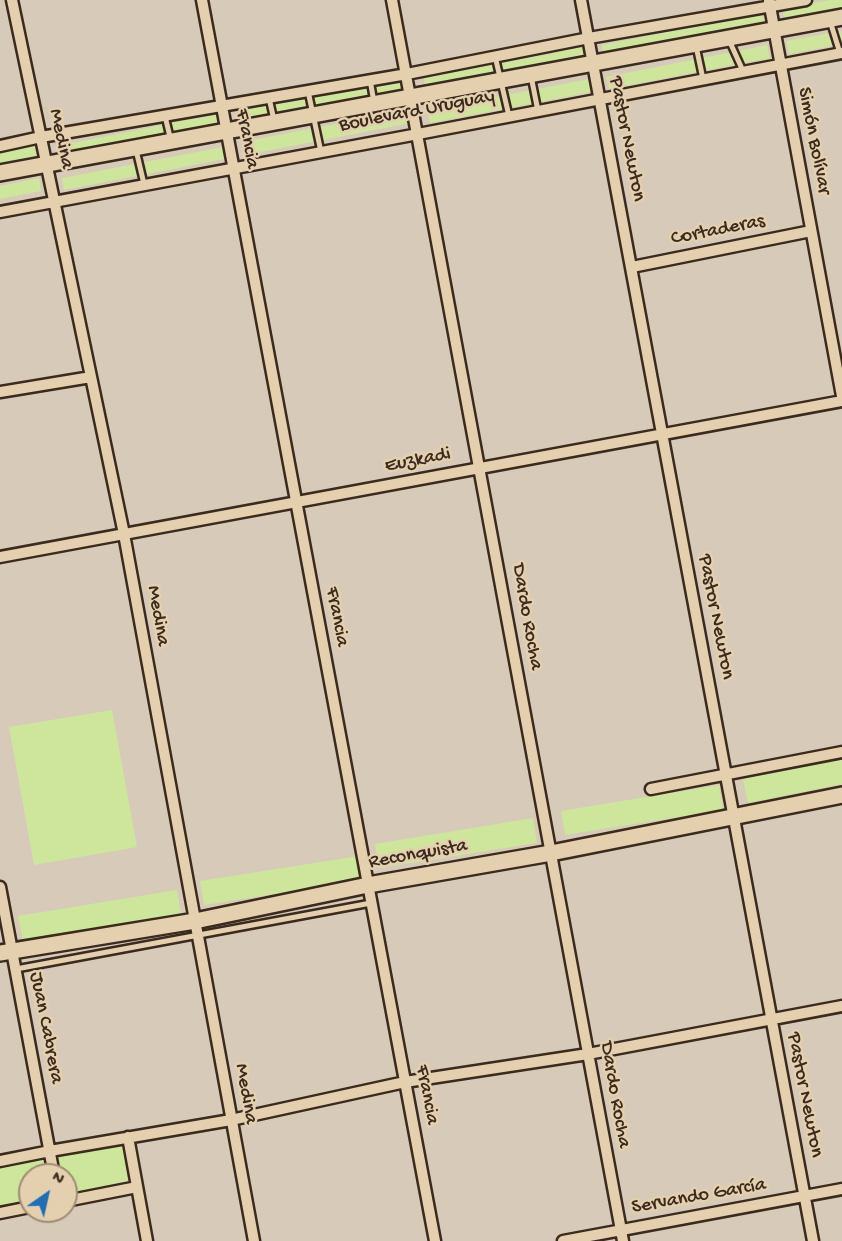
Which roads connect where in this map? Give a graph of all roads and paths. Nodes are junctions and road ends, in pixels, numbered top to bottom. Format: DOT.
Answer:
graph roads {
  1 [pos="12,0"];
  2 [pos="202,0"];
  3 [pos="392,0"];
  4 [pos="581,0"];
  5 [pos="806,0"];
  6 [pos="769,4"];
  7 [pos="836,18"];
  8 [pos="774,30"];
  9 [pos="589,38"];
  10 [pos="728,38"];
  11 [pos="695,44"];
  12 [pos="841,53"];
  13 [pos="495,56"];
  14 [pos="594,63"];
  15 [pos="780,64"];
  16 [pos="743,71"];
  17 [pos="407,74"];
  18 [pos="531,75"];
  19 [pos="703,79"];
  20 [pos="370,80"];
  21 [pos="500,80"];
  22 [pos="308,91"];
  23 [pos="411,97"];
  24 [pos="269,98"];
  25 [pos="600,99"];
  26 [pos="374,104"];
  27 [pos="221,106"];
  28 [pos="538,111"];
  29 [pos="313,115"];
  30 [pos="165,116"];
  31 [pos="509,116"];
  32 [pos="274,122"];
  33 [pos="226,131"];
  34 [pos="418,134"];
  35 [pos="41,137"];
  36 [pos="171,141"];
  37 [pos="0,146"];
  38 [pos="136,148"];
  39 [pos="321,152"];
  40 [pos="47,164"];
  41 [pos="234,168"];
  42 [pos="0,173"];
  43 [pos="144,185"];
  44 [pos="55,202"];
  45 [pos="0,212"];
  46 [pos="812,231"];
  47 [pos="632,267"];
  48 [pos="91,376"];
  49 [pos="0,392"];
  50 [pos="842,396"];
  51 [pos="842,401"];
  52 [pos="663,434"];
  53 [pos="480,468"];
  54 [pos="296,502"];
  55 [pos="124,534"];
  56 [pos="0,557"];
  57 [pos="842,752"];
  58 [pos="726,775"];
  59 [pos="651,789"];
  60 [pos="842,795"];
  61 [pos="734,817"];
  62 [pos="551,853"];
  63 [pos="368,885"];
  64 [pos="0,887"];
  65 [pos="371,903"];
  66 [pos="2,913"];
  67 [pos="196,928"];
  68 [pos="6,952"];
  69 [pos="16,969"];
  70 [pos="842,1006"];
  71 [pos="772,1018"];
  72 [pos="588,1054"];
  73 [pos="405,1082"];
  74 [pos="231,1120"];
  75 [pos="128,1137"];
  76 [pos="50,1151"];
  77 [pos="0,1161"];
  78 [pos="52,1163"];
  79 [pos="137,1188"];
  80 [pos="842,1189"];
  81 [pos="805,1197"];
  82 [pos="78,1198"];
  83 [pos="18,1209"];
  84 [pos="0,1213"];
  85 [pos="622,1235"];
  86 [pos="147,1241"];
  87 [pos="254,1241"];
  88 [pos="435,1241"];
  89 [pos="563,1241"];
  90 [pos="813,1241"];
  1 -- 35 [label="street, Medina"];
  2 -- 27 [label="street, Francia"];
  3 -- 17 [label="street, Dardo Rocha"];
  4 -- 9 [label="street, Pastor Newton"];
  5 -- 6 [label="street, Boulevard Uruguay"];
  6 -- 8 [label="street, Simón Bolívar"];
  6 -- 9 [label="street, Boulevard Uruguay"];
  7 -- 8 [label="main road, Boulevard Uruguay"];
  7 -- 12 [label="lane"];
  8 -- 10 [label="main road, Boulevard Uruguay"];
  8 -- 15 [label="street, Simón Bolívar"];
  9 -- 13 [label="street, Boulevard Uruguay"];
  9 -- 14 [label="street, Pastor Newton"];
  10 -- 11 [label="main road, Boulevard Uruguay"];
  10 -- 16 [label="lane"];
  11 -- 14 [label="main road, Boulevard Uruguay"];
  11 -- 19 [label="lane"];
  12 -- 15 [label="street, Boulevard Uruguay"];
  13 -- 17 [label="street, Boulevard Uruguay"];
  13 -- 21 [label="lane"];
  14 -- 18 [label="main road, Boulevard Uruguay"];
  14 -- 25 [label="street, Pastor Newton"];
  15 -- 16 [label="street, Boulevard Uruguay"];
  15 -- 46 [label="street, Simón Bolívar"];
  16 -- 19 [label="street, Boulevard Uruguay"];
  17 -- 20 [label="street, Boulevard Uruguay"];
  17 -- 23 [label="street, Dardo Rocha"];
  18 -- 21 [label="main road, Boulevard Uruguay"];
  18 -- 28 [label="lane"];
  19 -- 25 [label="street, Boulevard Uruguay"];
  20 -- 22 [label="street, Boulevard Uruguay"];
  20 -- 26 [label="lane"];
  21 -- 23 [label="main road, Boulevard Uruguay"];
  21 -- 31 [label="lane"];
  22 -- 24 [label="street, Boulevard Uruguay"];
  22 -- 29 [label="lane"];
  23 -- 26 [label="main road, Boulevard Uruguay"];
  23 -- 34 [label="street, Dardo Rocha"];
  24 -- 27 [label="street, Boulevard Uruguay"];
  24 -- 32 [label="lane"];
  25 -- 28 [label="street, Boulevard Uruguay"];
  25 -- 47 [label="street, Pastor Newton"];
  26 -- 29 [label="main road, Boulevard Uruguay"];
  27 -- 30 [label="street, Boulevard Uruguay"];
  27 -- 33 [label="street, Francia"];
  28 -- 31 [label="street, Boulevard Uruguay"];
  29 -- 32 [label="main road, Boulevard Uruguay"];
  29 -- 39 [label="lane"];
  30 -- 35 [label="street, Boulevard Uruguay"];
  30 -- 36 [label="lane"];
  31 -- 34 [label="street, Boulevard Uruguay"];
  32 -- 33 [label="main road, Boulevard Uruguay"];
  33 -- 36 [label="main road, Boulevard Uruguay"];
  33 -- 41 [label="street, Francia"];
  34 -- 39 [label="street, Boulevard Uruguay"];
  34 -- 53 [label="street, Dardo Rocha"];
  35 -- 37 [label="street, Boulevard Uruguay"];
  35 -- 40 [label="street, Medina"];
  36 -- 38 [label="main road, Boulevard Uruguay"];
  38 -- 40 [label="main road, Boulevard Uruguay"];
  38 -- 43 [label="lane"];
  39 -- 41 [label="street, Boulevard Uruguay"];
  40 -- 42 [label="main road, Boulevard Uruguay"];
  40 -- 44 [label="street, Medina"];
  41 -- 43 [label="street, Boulevard Uruguay"];
  41 -- 54 [label="street, Francia"];
  43 -- 44 [label="street, Boulevard Uruguay"];
  44 -- 45 [label="street, Boulevard Uruguay"];
  44 -- 48 [label="street, Medina"];
  46 -- 47 [label="street, Cortaderas"];
  46 -- 50 [label="street, Simón Bolívar"];
  47 -- 52 [label="street, Pastor Newton"];
  48 -- 49 [label="street"];
  48 -- 55 [label="street, Medina"];
  51 -- 52 [label="street, Euzkadi"];
  52 -- 53 [label="street, Euzkadi"];
  52 -- 58 [label="street, Pastor Newton"];
  53 -- 54 [label="street, Euzkadi"];
  53 -- 62 [label="street, Dardo Rocha"];
  54 -- 55 [label="street, Euzkadi"];
  54 -- 63 [label="street, Francia"];
  55 -- 56 [label="street, Euzkadi"];
  55 -- 67 [label="street, Medina"];
  57 -- 58 [label="street"];
  58 -- 59 [label="street"];
  58 -- 61 [label="street, Pastor Newton"];
  60 -- 61 [label="main road, Reconquista"];
  61 -- 62 [label="main road, Reconquista"];
  61 -- 71 [label="street, Pastor Newton"];
  62 -- 63 [label="main road, Reconquista"];
  62 -- 72 [label="street, Dardo Rocha"];
  63 -- 65 [label="street, Francia"];
  63 -- 67 [label="main road, Reconquista"];
  64 -- 66 [label="street, Juan Cabrera"];
  65 -- 67 [label="lane"];
  65 -- 73 [label="street, Francia"];
  66 -- 68 [label="street, Juan Cabrera"];
  67 -- 68 [label="main road, Reconquista"];
  67 -- 69 [label="lane"];
  67 -- 74 [label="street, Medina"];
  68 -- 69 [label="street, Juan Cabrera"];
  69 -- 76 [label="street, Juan Cabrera"];
  70 -- 71 [label="street"];
  71 -- 72 [label="street"];
  71 -- 81 [label="street, Pastor Newton"];
  72 -- 73 [label="street"];
  72 -- 85 [label="street, Dardo Rocha"];
  73 -- 74 [label="street"];
  73 -- 88 [label="street, Francia"];
  74 -- 75 [label="street"];
  74 -- 87 [label="street, Medina"];
  75 -- 76 [label="street"];
  75 -- 79 [label="street"];
  76 -- 77 [label="street"];
  76 -- 78 [label="street, Juan Cabrera"];
  79 -- 82 [label="street"];
  79 -- 86 [label="street"];
  80 -- 81 [label="street, Servando García"];
  81 -- 85 [label="street, Servando García"];
  81 -- 90 [label="street, Pastor Newton"];
  83 -- 84 [label="street"];
  85 -- 89 [label="street, Servando García"];
}
